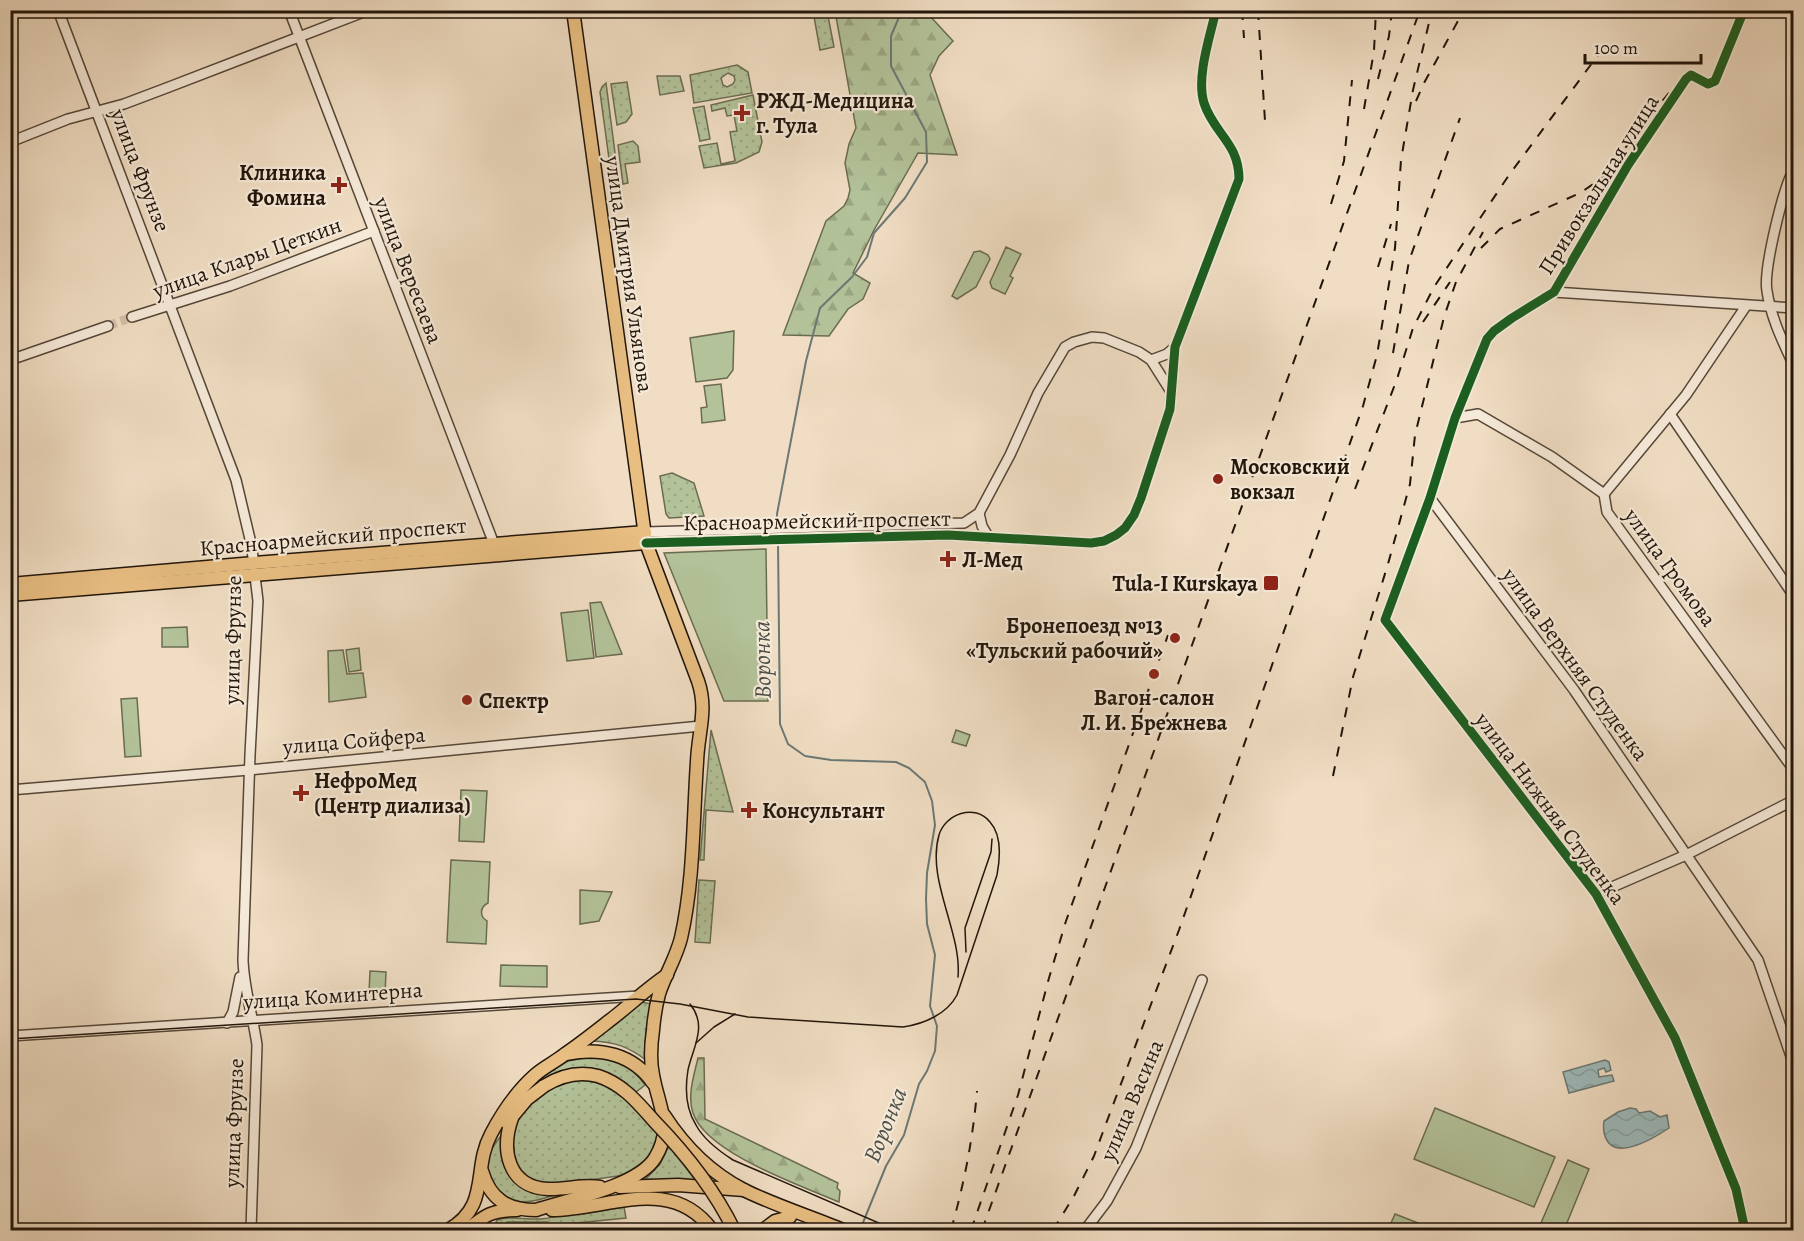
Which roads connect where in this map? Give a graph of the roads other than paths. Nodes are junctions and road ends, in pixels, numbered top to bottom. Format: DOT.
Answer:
graph roads {
  1 [pos="58,10"];
  2 [pos="289,10"];
  3 [pos="369,10"];
  4 [pos="573,10"];
  5 [pos="1216,10"];
  6 [pos="1744,10"];
  7 [pos="299,38"];
  8 [pos="96,111"];
  9 [pos="10,142"];
  10 [pos="1794,169"];
  11 [pos="374,231"];
  12 [pos="1554,292"];
  13 [pos="171,306"];
  14 [pos="1746,306"];
  15 [pos="1770,308"];
  16 [pos="1794,308"];
  17 [pos="132,317"];
  18 [pos="108,326"];
  19 [pos="1175,347"];
  20 [pos="10,360"];
  21 [pos="1151,360"];
  22 [pos="1794,366"];
  23 [pos="1170,390"];
  24 [pos="1670,414"];
  25 [pos="1455,418"];
  26 [pos="1605,494"];
  27 [pos="1430,498"];
  28 [pos="979,513"];
  29 [pos="825,527"];
  30 [pos="645,537"];
  31 [pos="989,538"];
  32 [pos="820,539"];
  33 [pos="494,544"];
  34 [pos="255,569"];
  35 [pos="10,584"];
  36 [pos="10,595"];
  37 [pos="1794,596"];
  38 [pos="1385,620"];
  39 [pos="701,726"];
  40 [pos="249,770"];
  41 [pos="1794,770"];
  42 [pos="10,790"];
  43 [pos="1794,800"];
  44 [pos="1686,855"];
  45 [pos="1596,894"];
  46 [pos="243,960"];
  47 [pos="667,975"];
  48 [pos="1202,980"];
  49 [pos="639,996"];
  50 [pos="658,999"];
  51 [pos="254,1022"];
  52 [pos="227,1023"];
  53 [pos="10,1036"];
  54 [pos="566,1054"];
  55 [pos="1794,1065"];
  56 [pos="656,1088"];
  57 [pos="663,1114"];
  58 [pos="512,1118"];
  59 [pos="485,1147"];
  60 [pos="482,1171"];
  61 [pos="606,1188"];
  62 [pos="744,1190"];
  63 [pos="519,1210"];
  64 [pos="536,1210"];
  65 [pos="790,1217"];
  66 [pos="816,1219"];
  67 [pos="251,1230"];
  68 [pos="448,1230"];
  69 [pos="467,1230"];
  70 [pos="712,1230"];
  71 [pos="734,1230"];
  72 [pos="763,1230"];
  73 [pos="843,1230"];
  74 [pos="1085,1230"];
  75 [pos="1745,1230"];
  1 -- 8 [label="street, улица Фрунзе"];
  2 -- 7 [label="street, улица Вересаева"];
  3 -- 7 [label="street"];
  4 -- 30 [label="main road, улица Дмитрия Ульянова"];
  5 -- 19 [label="street, Красноармейский проспект"];
  6 -- 12 [label="street, Привокзальная улица"];
  7 -- 8 [label="street"];
  7 -- 11 [label="street, улица Вересаева"];
  8 -- 9 [label="street"];
  8 -- 13 [label="street, улица Фрунзе"];
  10 -- 15 [label="street"];
  11 -- 13 [label="street, улица Клары Цеткин"];
  11 -- 33 [label="street, улица Вересаева"];
  12 -- 14 [label="street"];
  12 -- 25 [label="street, Привокзальная улица"];
  13 -- 17 [label="street, улица Клары Цеткин"];
  13 -- 34 [label="street, улица Фрунзе"];
  14 -- 15 [label="street"];
  14 -- 24 [label="street"];
  15 -- 16 [label="street"];
  15 -- 22 [label="street"];
  18 -- 20 [label="street"];
  19 -- 21 [label="street"];
  19 -- 23 [label="street, Красноармейский проспект"];
  21 -- 23 [label="street"];
  21 -- 28 [label="street"];
  23 -- 31 [label="street, Красноармейский проспект"];
  24 -- 26 [label="street"];
  24 -- 37 [label="street"];
  25 -- 26 [label="street, улица Громова"];
  25 -- 27 [label="street, Привокзальная улица"];
  26 -- 41 [label="street, улица Громова"];
  27 -- 38 [label="street, Привокзальная улица"];
  27 -- 44 [label="street, улица Верхняя Cтуденка"];
  28 -- 29 [label="street, Красноармейский проспект"];
  28 -- 31 [label="street"];
  29 -- 30 [label="street, Красноармейский проспект"];
  29 -- 32 [label="street"];
  30 -- 32 [label="street, Красноармейский проспект"];
  30 -- 33 [label="main road, Красноармейский проспект"];
  30 -- 34 [label="main road, Красноармейский проспект"];
  30 -- 39 [label="main road, улица Дмитрия Ульянова"];
  31 -- 32 [label="street, Красноармейский проспект"];
  33 -- 34 [label="main road, Красноармейский проспект"];
  34 -- 35 [label="main road, Красноармейский проспект"];
  34 -- 36 [label="main road, Красноармейский проспект"];
  34 -- 40 [label="street, улица Фрунзе"];
  38 -- 45 [label="street, улица Нижняя Cтуденкa"];
  39 -- 40 [label="street, улица Сойфера"];
  39 -- 47 [label="main road, улица Дмитрия Ульянова"];
  40 -- 42 [label="street, улица Сойфера"];
  40 -- 46 [label="street, улица Фрунзе"];
  43 -- 44 [label="street"];
  44 -- 45 [label="street"];
  44 -- 55 [label="street, улица Верхняя Cтуденка"];
  45 -- 75 [label="street, улица Нижняя Cтуденкa"];
  46 -- 51 [label="street, улица Фрунзе"];
  46 -- 52 [label="street"];
  47 -- 49 [label="main road"];
  47 -- 50 [label="main road, улица Дмитрия Ульянова"];
  48 -- 74 [label="street, улица Васина"];
  49 -- 50 [label="main road, улица Коминтерна"];
  49 -- 51 [label="street, улица Коминтерна"];
  49 -- 54 [label="main road"];
  50 -- 56 [label="main road, улица Дмитрия Ульянова"];
  51 -- 52 [label="street, улица Коминтерна"];
  51 -- 67 [label="street, улица Фрунзе"];
  52 -- 53 [label="street, улица Коминтерна"];
  54 -- 56 [label="main road"];
  54 -- 59 [label="main road"];
  56 -- 57 [label="main road, улица Дмитрия Ульянова"];
  57 -- 61 [label="main road"];
  57 -- 62 [label="main road"];
  58 -- 59 [label="main road"];
  58 -- 61 [label="main road"];
  58 -- 71 [label="main road, bridge"];
  59 -- 60 [label="main road"];
  60 -- 63 [label="main road"];
  60 -- 68 [label="main road"];
  61 -- 62 [label="main road"];
  61 -- 64 [label="main road"];
  62 -- 66 [label="main road"];
  63 -- 64 [label="main road"];
  63 -- 69 [label="main road"];
  64 -- 70 [label="main road"];
  65 -- 66 [label="street"];
  65 -- 72 [label="main road"];
  66 -- 73 [label="main road"];
}
